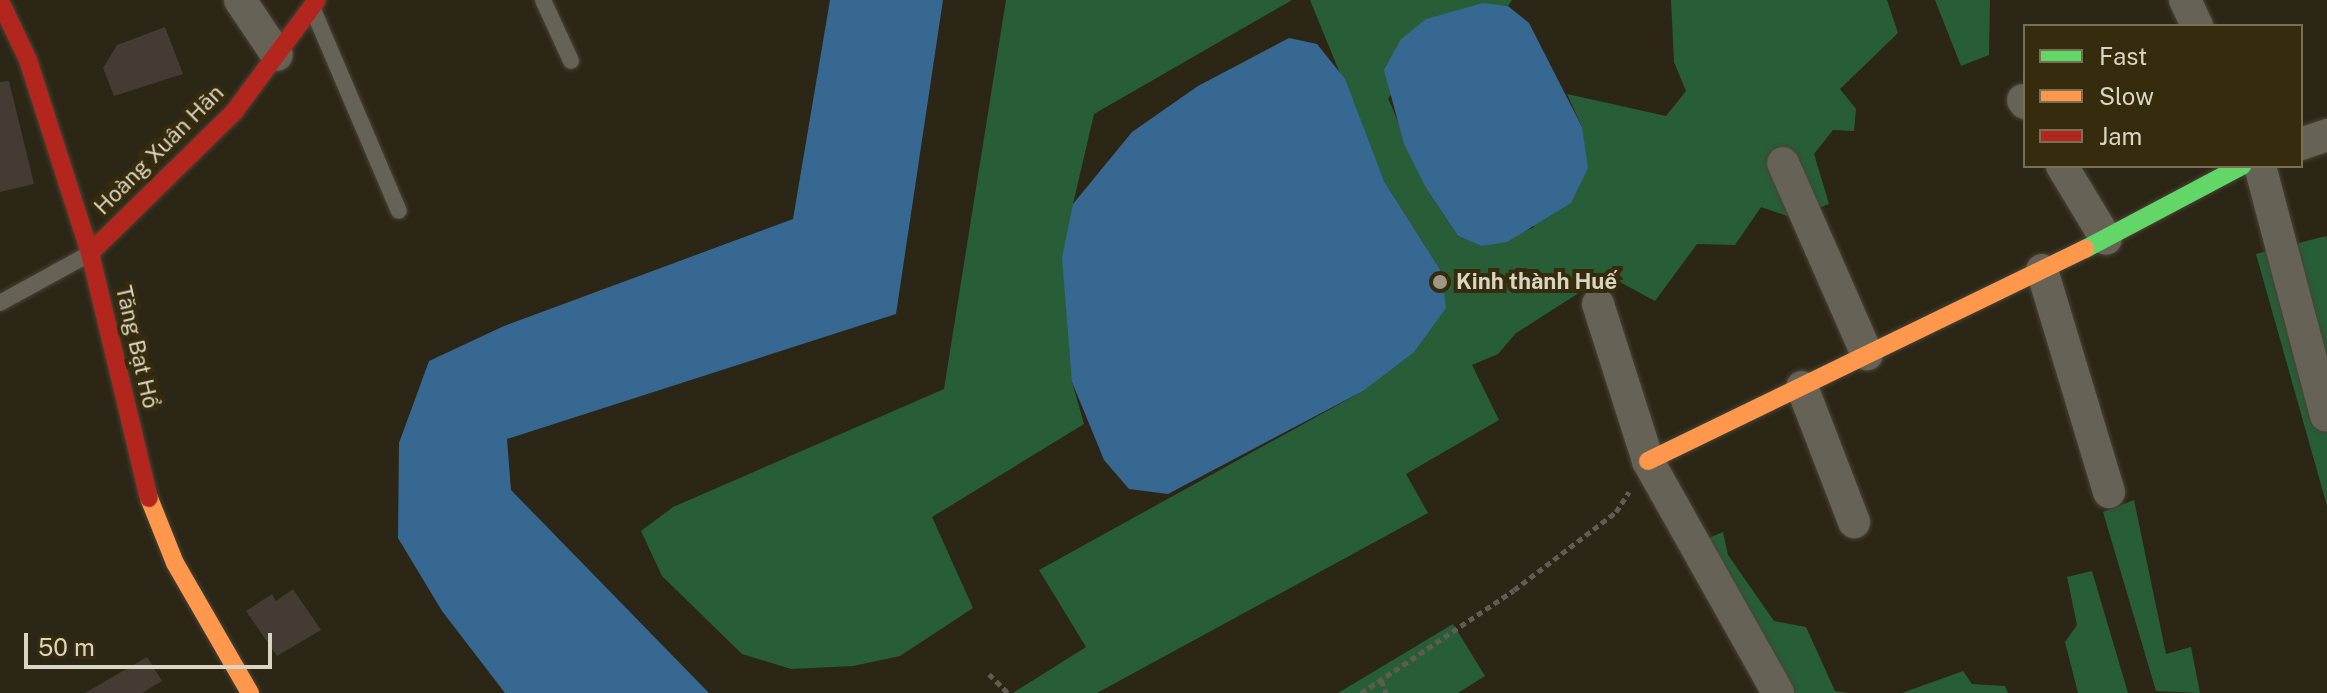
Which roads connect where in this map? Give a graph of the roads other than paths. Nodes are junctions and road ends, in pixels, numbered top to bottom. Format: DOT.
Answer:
graph roads {
  1 [pos="240,0"];
  2 [pos="543,0"];
  3 [pos="2185,0"];
  4 [pos="0,1"];
  5 [pos="315,3"];
  6 [pos="2196,24"];
  7 [pos="277,55"];
  8 [pos="571,61"];
  9 [pos="2327,135"];
  10 [pos="2303,143"];
  11 [pos="1783,163"];
  12 [pos="2063,168"];
  13 [pos="2238,168"];
  14 [pos="2261,168"];
  15 [pos="399,211"];
  16 [pos="2106,239"];
  17 [pos="90,253"];
  18 [pos="2042,270"];
  19 [pos="0,303"];
  20 [pos="1598,304"];
  21 [pos="1867,354"];
  22 [pos="1802,387"];
  23 [pos="2326,415"];
  24 [pos="1648,461"];
  25 [pos="2109,492"];
  26 [pos="1854,522"];
  27 [pos="250,693"];
  28 [pos="1778,693"];
  1 -- 7 [label="street"];
  2 -- 8 [label="lane"];
  3 -- 6 [label="street"];
  4 -- 17 [label="street, Tăng Bạt Hổ"];
  5 -- 7 [label="street, Hoàng Xuân Hãn"];
  5 -- 15 [label="lane"];
  7 -- 17 [label="street, Hoàng Xuân Hãn"];
  9 -- 10 [label="street"];
  11 -- 21 [label="street"];
  12 -- 16 [label="street"];
  13 -- 16 [label="street"];
  14 -- 23 [label="street"];
  16 -- 18 [label="street"];
  17 -- 19 [label="lane"];
  17 -- 27 [label="street, Tăng Bạt Hổ"];
  18 -- 21 [label="street"];
  18 -- 25 [label="street"];
  20 -- 24 [label="street"];
  21 -- 22 [label="street"];
  22 -- 24 [label="street"];
  22 -- 26 [label="street"];
  24 -- 28 [label="street"];
}
